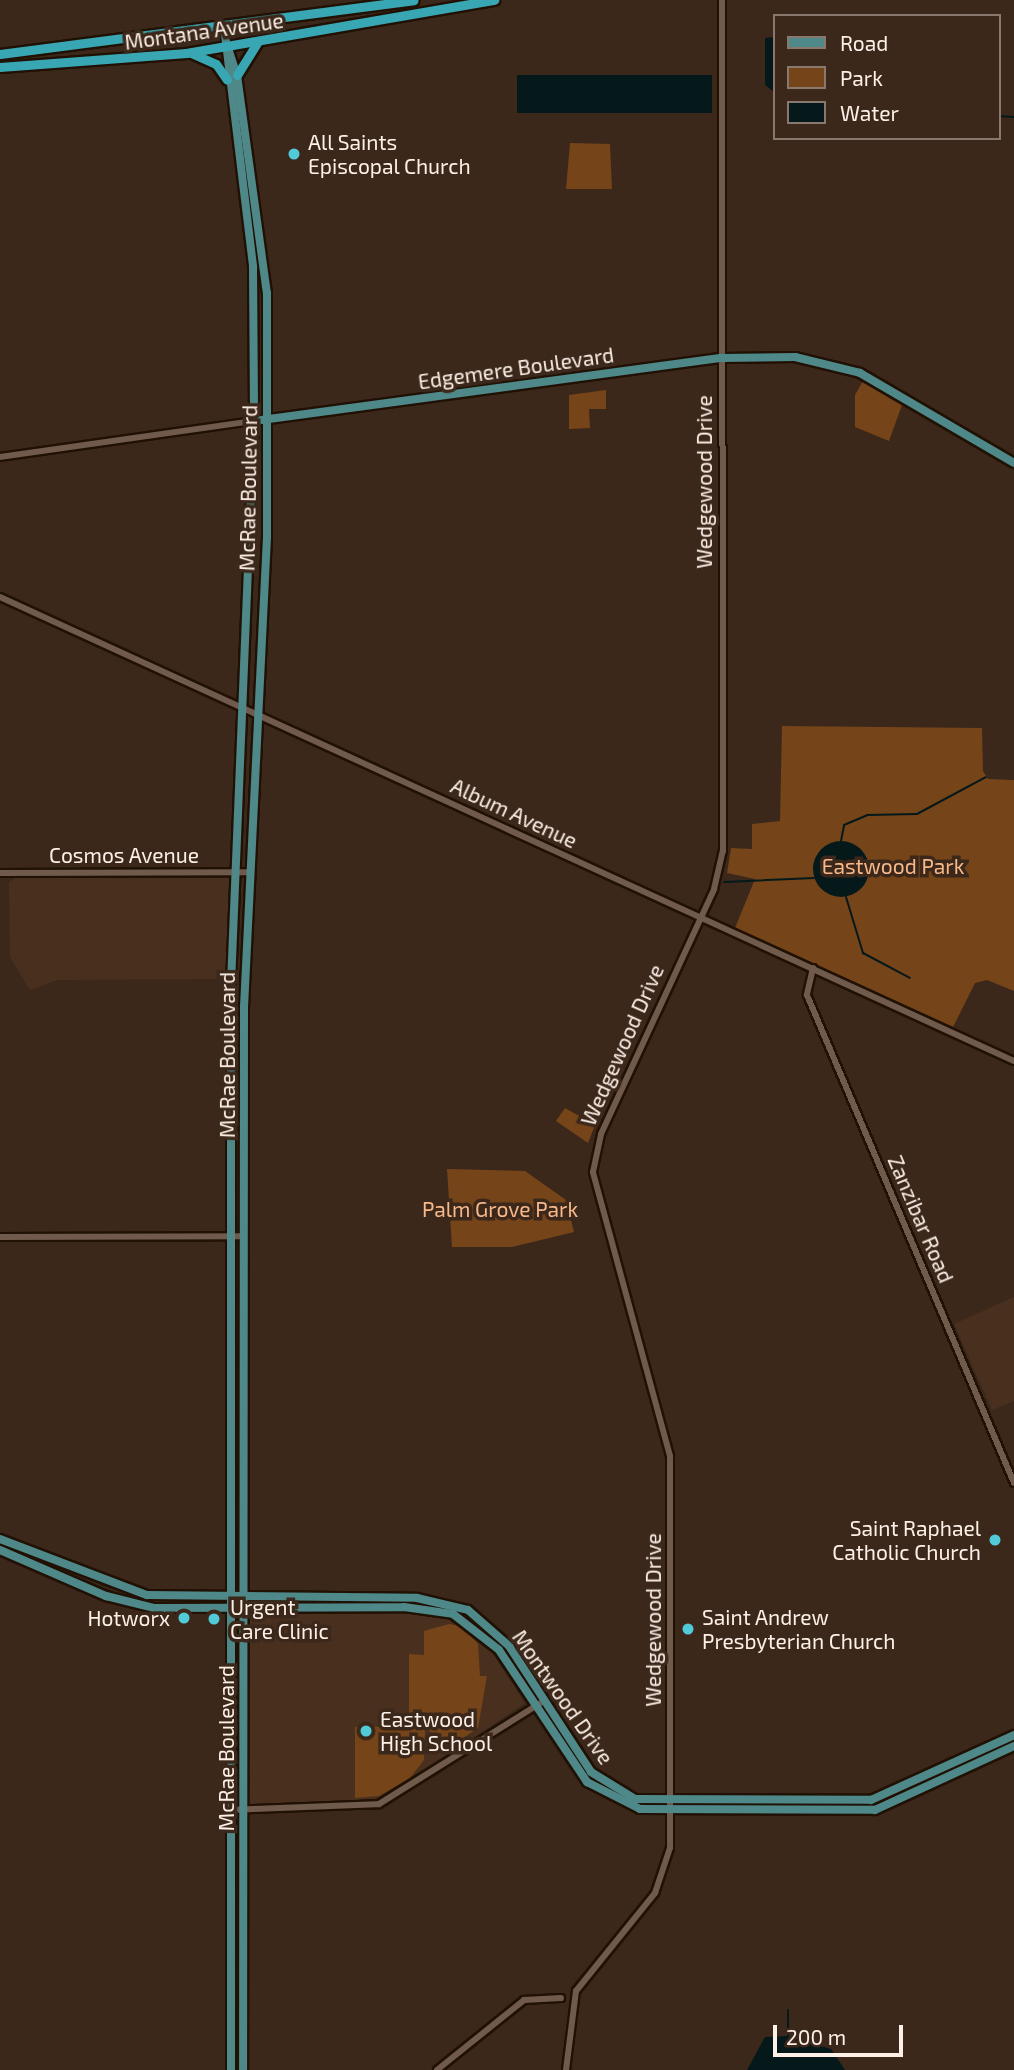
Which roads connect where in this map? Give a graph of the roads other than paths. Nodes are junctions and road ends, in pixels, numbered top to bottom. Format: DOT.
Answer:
graph roads {
  1 [pos="413,0"];
  2 [pos="495,0"];
  3 [pos="722,0"];
  4 [pos="224,26"];
  5 [pos="261,41"];
  6 [pos="227,45"];
  7 [pos="186,53"];
  8 [pos="0,54"];
  9 [pos="0,68"];
  10 [pos="237,75"];
  11 [pos="226,80"];
  12 [pos="722,358"];
  13 [pos="267,420"];
  14 [pos="254,421"];
  15 [pos="0,457"];
  16 [pos="1014,463"];
  17 [pos="0,597"];
  18 [pos="245,709"];
  19 [pos="257,715"];
  20 [pos="242,770"];
  21 [pos="255,771"];
  22 [pos="249,872"];
  23 [pos="0,873"];
  24 [pos="236,873"];
  25 [pos="699,918"];
  26 [pos="813,968"];
  27 [pos="1014,1061"];
  28 [pos="231,1236"];
  29 [pos="244,1236"];
  30 [pos="0,1237"];
  31 [pos="1014,1483"];
  32 [pos="0,1539"];
  33 [pos="0,1550"];
  34 [pos="231,1598"];
  35 [pos="243,1598"];
  36 [pos="232,1608"];
  37 [pos="243,1608"];
  38 [pos="232,1654"];
  39 [pos="243,1655"];
  40 [pos="544,1701"];
  41 [pos="535,1706"];
  42 [pos="232,1729"];
  43 [pos="243,1729"];
  44 [pos="1014,1735"];
  45 [pos="1014,1746"];
  46 [pos="671,1807"];
  47 [pos="734,1807"];
  48 [pos="231,1810"];
  49 [pos="244,1810"];
  50 [pos="567,2000"];
  51 [pos="231,2070"];
  52 [pos="243,2070"];
  53 [pos="437,2070"];
  54 [pos="566,2070"];
  1 -- 4 [label="highway, Montana Avenue"];
  2 -- 5 [label="highway, Montana Avenue"];
  3 -- 12 [label="street, Wedgewood Drive"];
  4 -- 6 [label="main road, McRae Boulevard"];
  4 -- 8 [label="highway, Montana Avenue"];
  5 -- 6 [label="highway, Montana Avenue"];
  5 -- 10 [label="highway"];
  6 -- 7 [label="highway, Montana Avenue"];
  6 -- 10 [label="main road, McRae Boulevard"];
  6 -- 11 [label="main road, McRae Boulevard"];
  7 -- 9 [label="highway, Montana Avenue"];
  7 -- 11 [label="highway"];
  10 -- 13 [label="main road, McRae Boulevard"];
  11 -- 14 [label="main road, McRae Boulevard"];
  12 -- 13 [label="main road, Edgemere Boulevard"];
  12 -- 16 [label="main road, Edgemere Boulevard"];
  12 -- 25 [label="street, Wedgewood Drive"];
  13 -- 14 [label="main road, Edgemere Boulevard"];
  13 -- 19 [label="main road, McRae Boulevard"];
  14 -- 15 [label="street, Edgemere Boulevard"];
  14 -- 18 [label="main road, McRae Boulevard"];
  17 -- 18 [label="street, Album Avenue"];
  18 -- 19 [label="street, Album Avenue"];
  18 -- 20 [label="main road, McRae Boulevard"];
  19 -- 21 [label="main road, McRae Boulevard"];
  19 -- 25 [label="street, Album Avenue"];
  20 -- 21 [label="main road"];
  20 -- 24 [label="main road, McRae Boulevard"];
  21 -- 22 [label="main road, McRae Boulevard"];
  22 -- 24 [label="street, Cosmos Avenue"];
  22 -- 29 [label="main road, McRae Boulevard"];
  23 -- 24 [label="street, Cosmos Avenue"];
  24 -- 28 [label="main road, McRae Boulevard"];
  25 -- 26 [label="street, Album Avenue"];
  25 -- 46 [label="street, Wedgewood Drive"];
  26 -- 27 [label="street, Album Avenue"];
  26 -- 31 [label="street, Zanzibar Road"];
  28 -- 29 [label="street"];
  28 -- 30 [label="street"];
  28 -- 34 [label="main road, McRae Boulevard"];
  29 -- 35 [label="main road, McRae Boulevard"];
  32 -- 34 [label="main road, Montwood Drive"];
  33 -- 36 [label="main road, Montwood Drive"];
  34 -- 35 [label="main road, Montwood Drive"];
  34 -- 36 [label="main road, McRae Boulevard"];
  35 -- 37 [label="main road, McRae Boulevard"];
  35 -- 40 [label="main road, Montwood Drive"];
  36 -- 37 [label="main road, Montwood Drive"];
  36 -- 38 [label="main road, McRae Boulevard"];
  37 -- 39 [label="main road, McRae Boulevard"];
  37 -- 41 [label="main road, Montwood Drive"];
  38 -- 39 [label="main road"];
  38 -- 42 [label="main road, McRae Boulevard"];
  39 -- 43 [label="main road, McRae Boulevard"];
  40 -- 41 [label="street"];
  40 -- 46 [label="main road, Montwood Drive"];
  41 -- 46 [label="main road, Montwood Drive"];
  41 -- 49 [label="street"];
  42 -- 43 [label="main road"];
  42 -- 48 [label="main road, McRae Boulevard"];
  43 -- 49 [label="main road, McRae Boulevard"];
  44 -- 47 [label="main road, Montwood Drive"];
  45 -- 47 [label="main road, Montwood Drive"];
  46 -- 47 [label="main road, Montwood Drive"];
  46 -- 50 [label="street, Wedgewood Drive"];
  48 -- 49 [label="street"];
  48 -- 51 [label="main road, McRae Boulevard"];
  49 -- 52 [label="main road, McRae Boulevard"];
  50 -- 53 [label="street"];
  50 -- 54 [label="street, Wedgewood Drive"];
}
